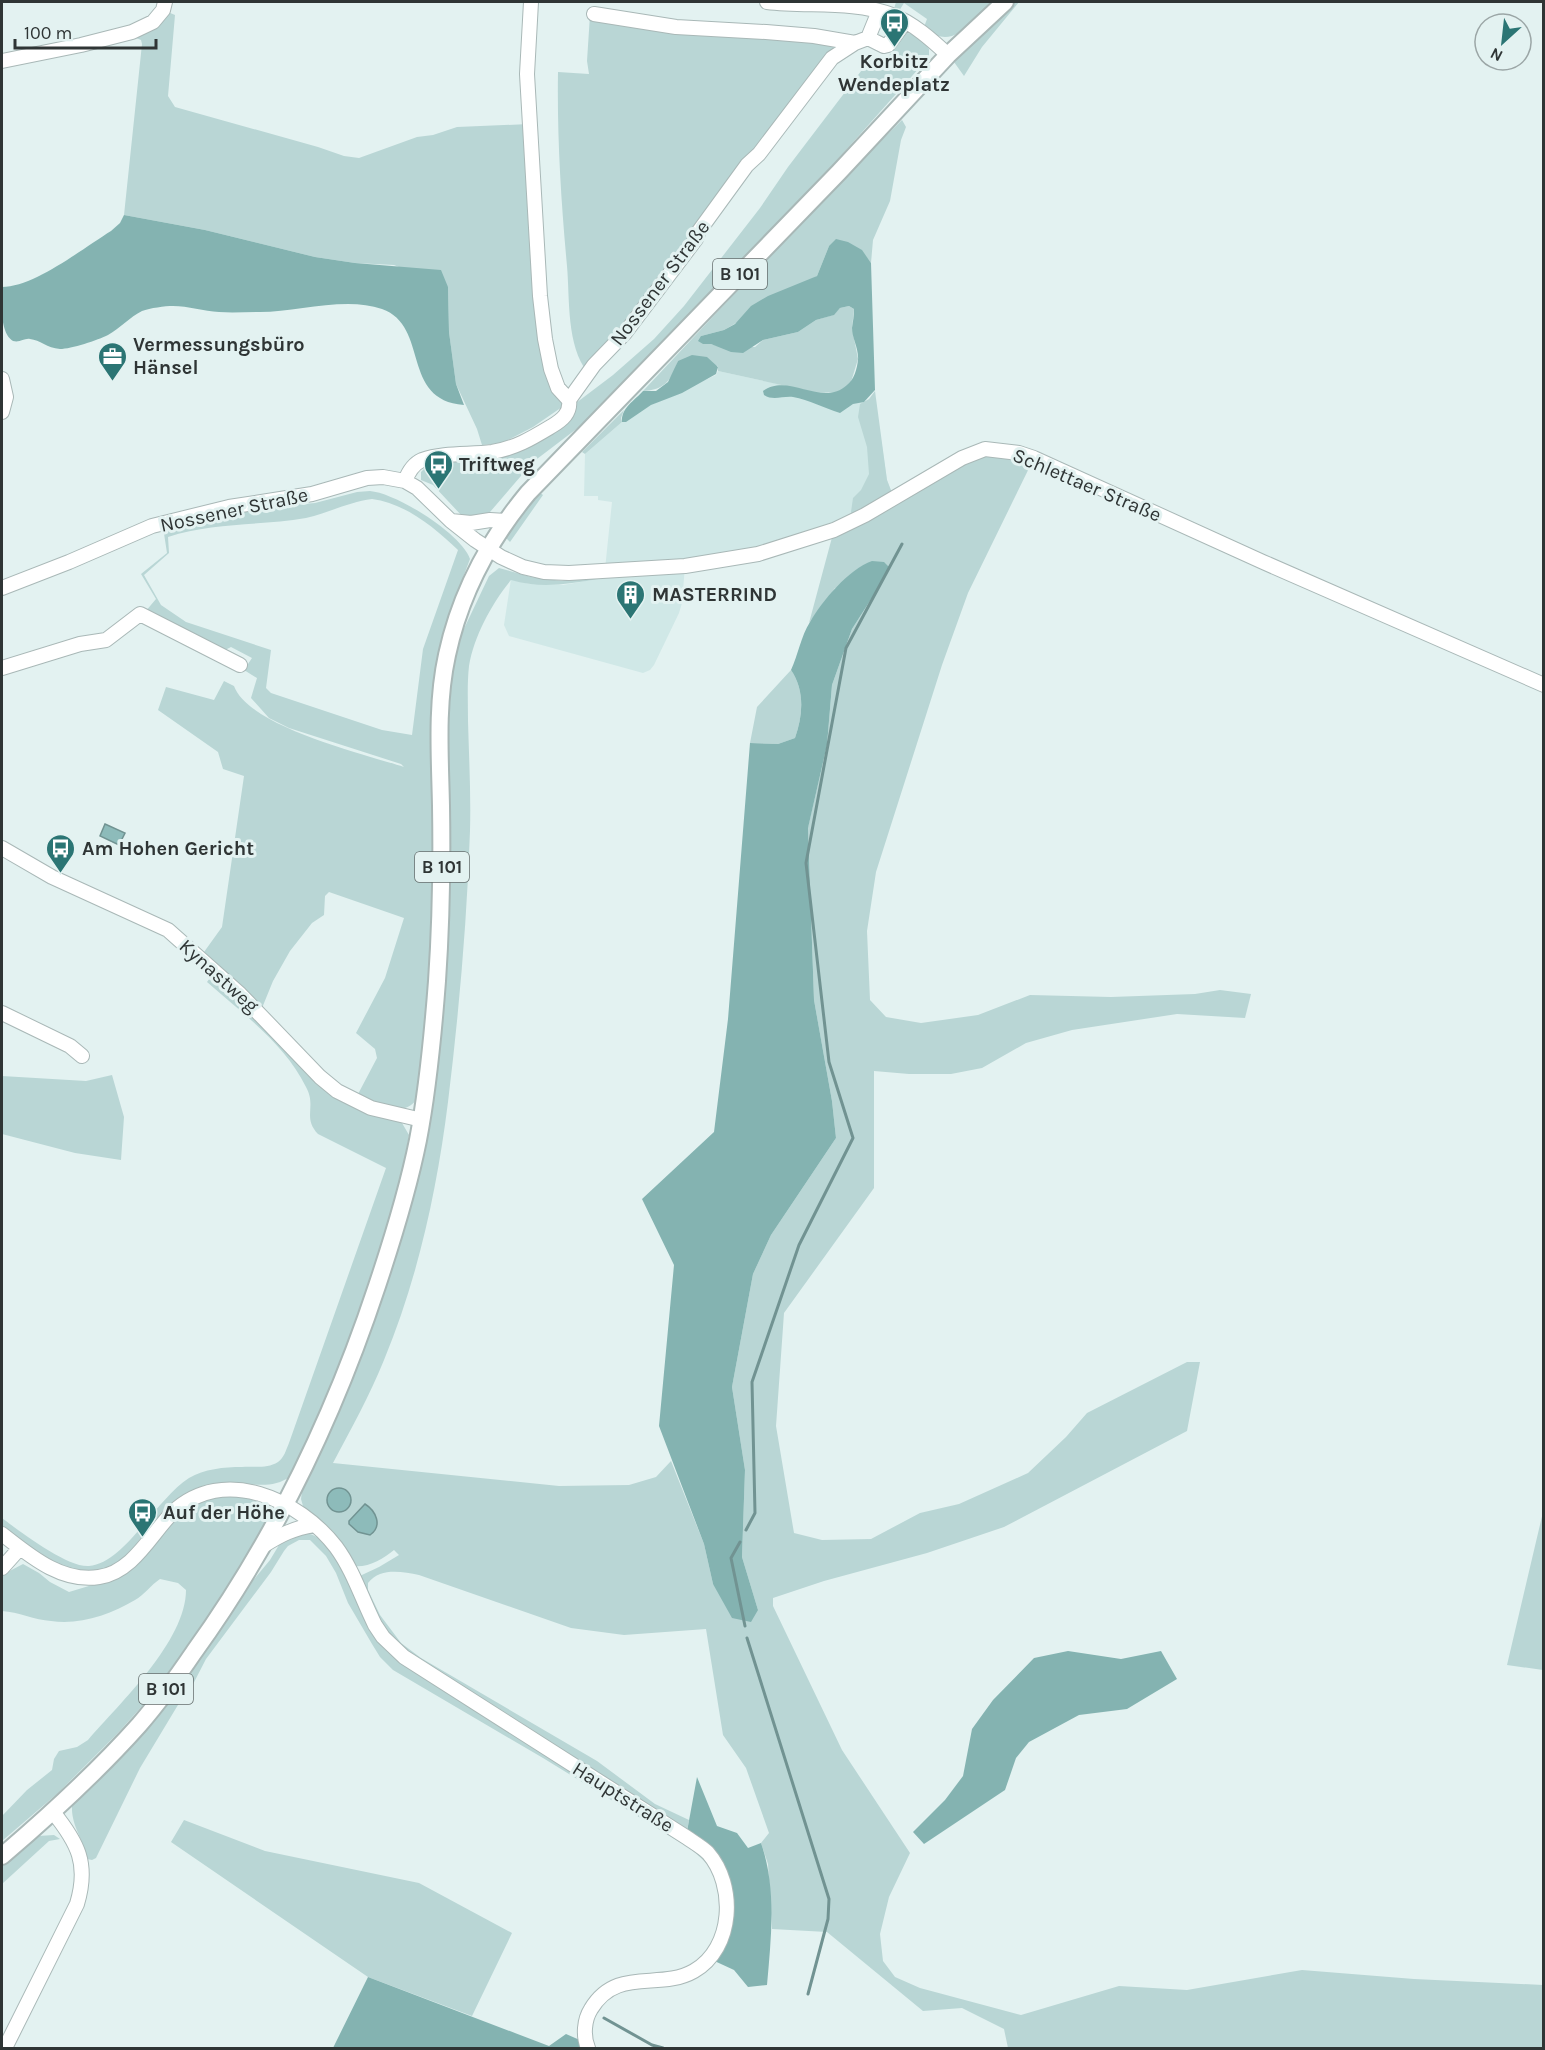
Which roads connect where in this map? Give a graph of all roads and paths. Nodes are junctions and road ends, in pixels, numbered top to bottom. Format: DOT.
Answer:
graph roads {
  1 [pos="531,2"];
  2 [pos="767,2"];
  3 [pos="1005,2"];
  4 [pos="164,6"];
  5 [pos="879,11"];
  6 [pos="594,14"];
  7 [pos="905,22"];
  8 [pos="861,41"];
  9 [pos="948,56"];
  10 [pos="2,61"];
  11 [pos="2,379"];
  12 [pos="569,400"];
  13 [pos="2,412"];
  14 [pos="405,481"];
  15 [pos="451,521"];
  16 [pos="507,521"];
  17 [pos="488,549"];
  18 [pos="2,588"];
  19 [pos="240,665"];
  20 [pos="2,668"];
  21 [pos="1544,685"];
  22 [pos="2,848"];
  23 [pos="2,1013"];
  24 [pos="82,1056"];
  25 [pos="422,1120"];
  26 [pos="285,1504"];
  27 [pos="314,1525"];
  28 [pos="2,1534"];
  29 [pos="263,1545"];
  30 [pos="20,1548"];
  31 [pos="2,1568"];
  32 [pos="53,1812"];
  33 [pos="2,1856"];
  34 [pos="5,2049"];
  35 [pos="588,2049"];
  1 -- 12 [label="street"];
  2 -- 5 [label="street"];
  3 -- 9 [label="main road, B 101"];
  4 -- 10 [label="street"];
  5 -- 7 [label="street"];
  5 -- 8 [label="street"];
  6 -- 8 [label="street"];
  7 -- 8 [label="street"];
  7 -- 9 [label="street"];
  8 -- 12 [label="street, Nossener Straße"];
  9 -- 16 [label="main road, B 101"];
  11 -- 13 [label="street"];
  12 -- 14 [label="street, Nossener Straße"];
  14 -- 15 [label="street"];
  14 -- 18 [label="street, Nossener Straße"];
  15 -- 16 [label="street"];
  15 -- 17 [label="street, Schlettaer Straße"];
  16 -- 17 [label="main road, B 101"];
  17 -- 21 [label="street, Schlettaer Straße"];
  17 -- 25 [label="main road, B 101"];
  19 -- 20 [label="street"];
  22 -- 25 [label="street, Kynastweg"];
  23 -- 24 [label="street"];
  25 -- 26 [label="main road, B 101"];
  26 -- 27 [label="street, Hauptstraße"];
  26 -- 29 [label="main road, B 101"];
  26 -- 30 [label="street, Hauptstraße"];
  27 -- 29 [label="street"];
  27 -- 35 [label="street, Hauptstraße"];
  28 -- 30 [label="street, Hauptstraße"];
  29 -- 32 [label="main road, B 101"];
  30 -- 31 [label="street"];
  32 -- 33 [label="main road, B 101"];
  32 -- 34 [label="street"];
}
